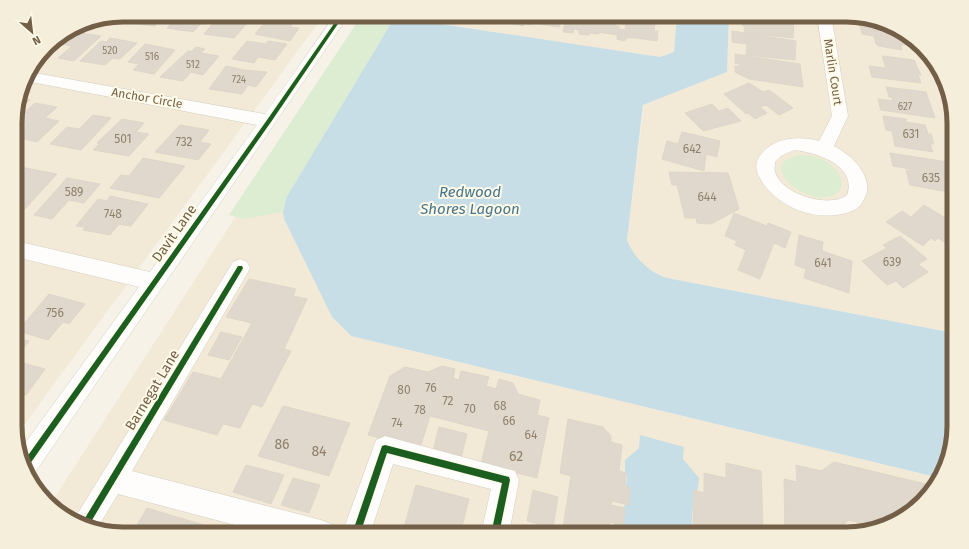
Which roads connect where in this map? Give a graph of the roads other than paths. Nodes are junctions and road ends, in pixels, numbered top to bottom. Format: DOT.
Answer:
graph roads {
  1 [pos="337,22"];
  2 [pos="825,22"];
  3 [pos="33,77"];
  4 [pos="269,121"];
  5 [pos="824,149"];
  6 [pos="22,250"];
  7 [pos="240,268"];
  8 [pos="154,282"];
  9 [pos="28,461"];
  10 [pos="112,479"];
  11 [pos="87,520"];
  12 [pos="295,527"];
  13 [pos="358,527"];
  14 [pos="496,527"];
  1 -- 4 [label="street, Davit Lane"];
  2 -- 5 [label="street, Marlin Court"];
  3 -- 4 [label="street, Anchor Circle"];
  4 -- 8 [label="street, Davit Lane"];
  5 -- 5 [label="street"];
  6 -- 8 [label="street"];
  7 -- 10 [label="street, Barnegat Lane"];
  8 -- 9 [label="street, Davit Lane"];
  10 -- 11 [label="street, Barnegat Lane"];
  10 -- 12 [label="street"];
  13 -- 14 [label="street"];
}
